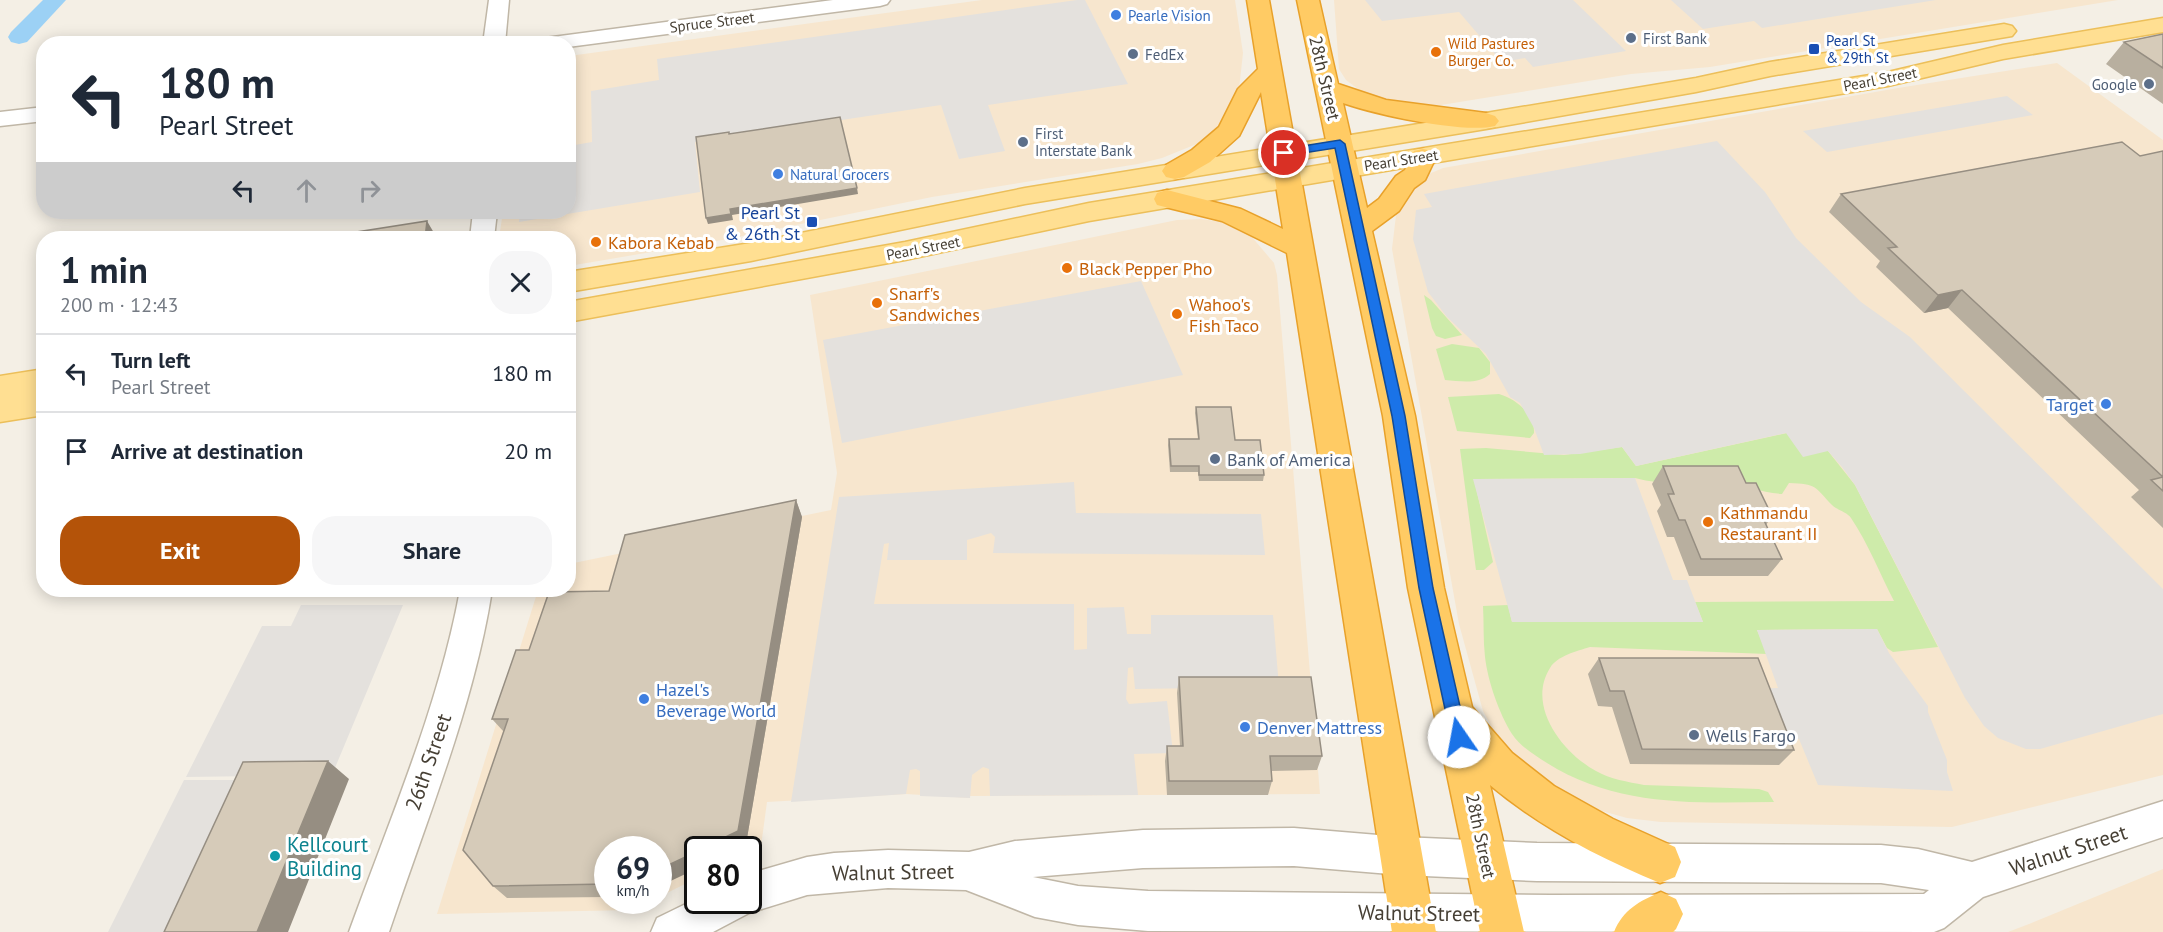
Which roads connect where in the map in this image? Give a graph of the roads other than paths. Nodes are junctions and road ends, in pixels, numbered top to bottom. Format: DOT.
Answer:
graph roads {
  1 [pos="500,0"];
  2 [pos="880,0"];
  3 [pos="1258,0"];
  4 [pos="1308,0"];
  5 [pos="2163,4"];
  6 [pos="2163,25"];
  7 [pos="495,36"];
  8 [pos="576,40"];
  9 [pos="1269,71"];
  10 [pos="1328,88"];
  11 [pos="36,115"];
  12 [pos="0,119"];
  13 [pos="1486,121"];
  14 [pos="1340,144"];
  15 [pos="1423,157"];
  16 [pos="1286,166"];
  17 [pos="1345,170"];
  18 [pos="1175,171"];
  19 [pos="1167,199"];
  20 [pos="898,221"];
  21 [pos="1358,228"];
  22 [pos="1299,248"];
  23 [pos="576,281"];
  24 [pos="672,294"];
  25 [pos="576,311"];
  26 [pos="36,370"];
  27 [pos="0,377"];
  28 [pos="36,381"];
  29 [pos="0,387"];
  30 [pos="36,404"];
  31 [pos="0,410"];
  32 [pos="475,597"];
  33 [pos="1454,715"];
  34 [pos="2163,819"];
  35 [pos="1402,856"];
  36 [pos="1486,860"];
  37 [pos="1660,861"];
  38 [pos="969,871"];
  39 [pos="1972,881"];
  40 [pos="762,890"];
  41 [pos="707,914"];
  42 [pos="1412,922"];
  43 [pos="1500,923"];
  44 [pos="1648,923"];
  45 [pos="369,932"];
  46 [pos="671,932"];
  1 -- 7 [label="street"];
  2 -- 8 [label="street, Spruce Street"];
  3 -- 9 [label="highway"];
  4 -- 10 [label="highway, 28th Street"];
  5 -- 13 [label="main road, Pearl Street"];
  6 -- 15 [label="main road, Pearl Street"];
  9 -- 16 [label="highway"];
  9 -- 18 [label="highway"];
  10 -- 13 [label="highway"];
  10 -- 14 [label="highway, 28th Street"];
  11 -- 12 [label="street"];
  13 -- 14 [label="main road, Pearl Street"];
  14 -- 16 [label="main road, Pearl Street"];
  14 -- 17 [label="highway, 28th Street"];
  15 -- 17 [label="main road, Pearl Street"];
  15 -- 21 [label="highway"];
  16 -- 17 [label="main road, Pearl Street"];
  16 -- 18 [label="main road, Pearl Street"];
  16 -- 19 [label="main road, Pearl Street"];
  16 -- 22 [label="highway"];
  17 -- 21 [label="highway, 28th Street"];
  18 -- 20 [label="main road, Pearl Street"];
  19 -- 22 [label="highway"];
  19 -- 24 [label="main road, Pearl Street"];
  20 -- 23 [label="main road, Pearl Street"];
  20 -- 24 [label="main road"];
  21 -- 33 [label="highway, 28th Street"];
  22 -- 35 [label="highway"];
  24 -- 25 [label="main road, Pearl Street"];
  26 -- 27 [label="main road"];
  28 -- 29 [label="main road"];
  30 -- 31 [label="main road"];
  32 -- 45 [label="street, 26th Street"];
  33 -- 36 [label="highway, 28th Street"];
  33 -- 37 [label="highway"];
  34 -- 39 [label="street, Walnut Street"];
  35 -- 36 [label="street, Walnut Street"];
  35 -- 38 [label="street, Walnut Street"];
  35 -- 42 [label="highway"];
  36 -- 37 [label="street, Walnut Street"];
  36 -- 43 [label="highway, 28th Street"];
  37 -- 39 [label="street, Walnut Street"];
  38 -- 40 [label="street, Walnut Street"];
  38 -- 42 [label="street, Walnut Street"];
  39 -- 44 [label="street, Walnut Street"];
  41 -- 46 [label="street"];
  42 -- 43 [label="street, Walnut Street"];
  43 -- 44 [label="street, Walnut Street"];
}
